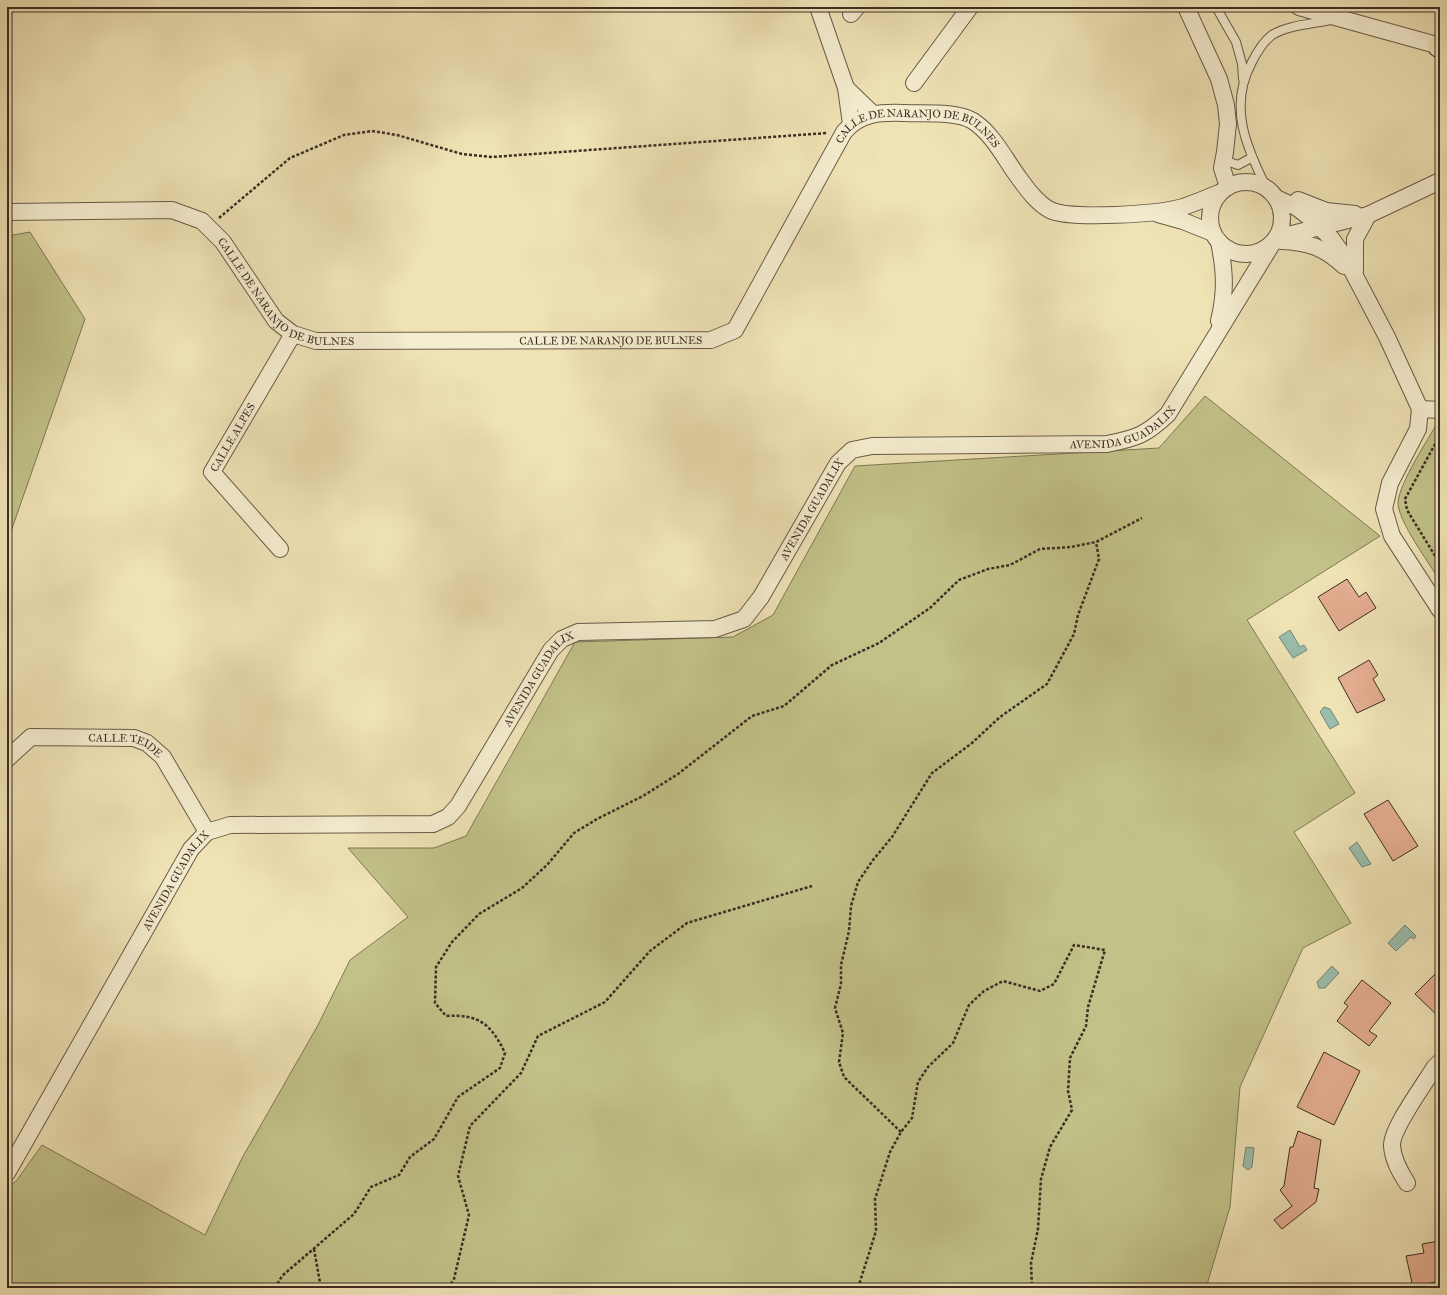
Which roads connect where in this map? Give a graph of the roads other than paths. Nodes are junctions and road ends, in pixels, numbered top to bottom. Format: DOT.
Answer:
graph roads {
  1 [pos="818,7"];
  2 [pos="970,7"];
  3 [pos="1186,7"];
  4 [pos="1216,7"];
  5 [pos="1299,7"];
  6 [pos="1337,19"];
  7 [pos="1195,25"];
  8 [pos="1440,46"];
  9 [pos="914,83"];
  10 [pos="1243,86"];
  11 [pos="846,88"];
  12 [pos="873,114"];
  13 [pos="847,128"];
  14 [pos="1251,158"];
  15 [pos="1224,160"];
  16 [pos="1440,181"];
  17 [pos="1223,190"];
  18 [pos="1272,193"];
  19 [pos="7,212"];
  20 [pos="1154,213"];
  21 [pos="1368,215"];
  22 [pos="1320,227"];
  23 [pos="1216,238"];
  24 [pos="1274,241"];
  25 [pos="1355,277"];
  26 [pos="1217,331"];
  27 [pos="292,334"];
  28 [pos="1420,409"];
  29 [pos="1440,410"];
  30 [pos="280,549"];
  31 [pos="1440,610"];
  32 [pos="7,759"];
  33 [pos="208,832"];
  34 [pos="1440,1062"];
  35 [pos="7,1173"];
  36 [pos="1407,1183"];
  1 -- 11 [label="street"];
  2 -- 9 [label="street"];
  3 -- 7 [label="street"];
  4 -- 10 [label="lane"];
  5 -- 6 [label="street"];
  6 -- 8 [label="street"];
  6 -- 10 [label="lane"];
  7 -- 15 [label="street"];
  7 -- 17 [label="street"];
  10 -- 14 [label="lane"];
  11 -- 12 [label="street"];
  11 -- 13 [label="street"];
  12 -- 13 [label="street, CALLE DE NARANJO DE BULNES"];
  12 -- 20 [label="street, CALLE DE NARANJO DE BULNES"];
  13 -- 27 [label="street, CALLE DE NARANJO DE BULNES"];
  14 -- 15 [label="lane"];
  14 -- 18 [label="lane"];
  15 -- 17 [label="street"];
  16 -- 21 [label="street"];
  17 -- 18 [label="street"];
  17 -- 20 [label="street, CALLE DE NARANJO DE BULNES"];
  17 -- 23 [label="street"];
  18 -- 21 [label="street"];
  18 -- 22 [label="street"];
  18 -- 24 [label="street"];
  19 -- 27 [label="street, CALLE DE NARANJO DE BULNES"];
  20 -- 23 [label="street, CALLE DE NARANJO DE BULNES"];
  21 -- 22 [label="street"];
  21 -- 25 [label="street"];
  22 -- 24 [label="street"];
  22 -- 25 [label="street"];
  23 -- 24 [label="street"];
  23 -- 26 [label="street, AVENIDA GUADALIX"];
  24 -- 25 [label="street"];
  24 -- 26 [label="street, AVENIDA GUADALIX"];
  25 -- 28 [label="street"];
  26 -- 33 [label="street, AVENIDA GUADALIX"];
  27 -- 30 [label="street, CALLE ALPES"];
  28 -- 29 [label="street"];
  28 -- 31 [label="street"];
  32 -- 33 [label="street, CALLE TEIDE"];
  33 -- 35 [label="street, AVENIDA GUADALIX"];
  34 -- 36 [label="street"];
}
